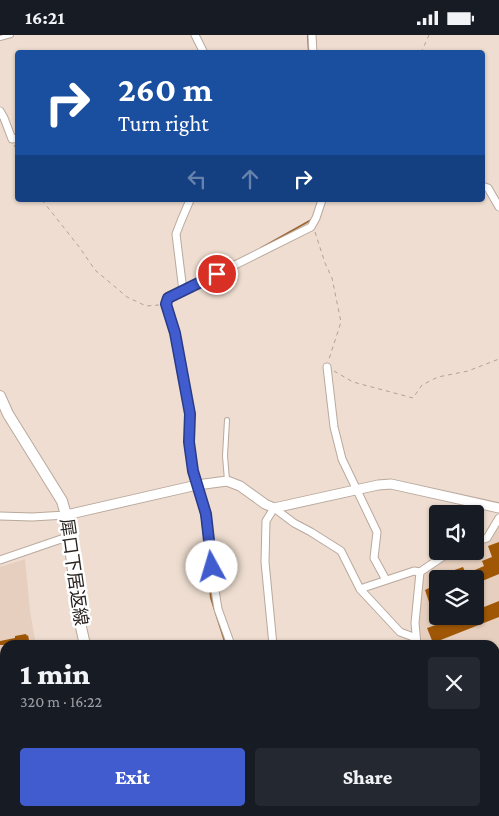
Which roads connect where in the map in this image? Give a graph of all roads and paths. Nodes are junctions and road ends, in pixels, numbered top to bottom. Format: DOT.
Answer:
graph roads {
  1 [pos="11,35"];
  2 [pos="196,35"];
  3 [pos="312,35"];
  4 [pos="429,35"];
  5 [pos="0,38"];
  6 [pos="203,50"];
  7 [pos="313,50"];
  8 [pos="422,50"];
  9 [pos="0,111"];
  10 [pos="15,138"];
  11 [pos="485,187"];
  12 [pos="44,202"];
  13 [pos="189,202"];
  14 [pos="320,202"];
  15 [pos="499,207"];
  16 [pos="312,224"];
  17 [pos="182,288"];
  18 [pos="166,304"];
  19 [pos="499,359"];
  20 [pos="327,367"];
  21 [pos="0,396"];
  22 [pos="227,420"];
  23 [pos="227,481"];
  24 [pos="197,485"];
  25 [pos="356,491"];
  26 [pos="274,508"];
  27 [pos="499,508"];
  28 [pos="66,515"];
  29 [pos="0,516"];
  30 [pos="499,518"];
  31 [pos="70,536"];
  32 [pos="484,538"];
  33 [pos="0,560"];
  34 [pos="438,560"];
  35 [pos="420,572"];
  36 [pos="386,580"];
  37 [pos="360,589"];
  38 [pos="84,640"];
  39 [pos="229,640"];
  40 [pos="273,640"];
  41 [pos="412,640"];
  42 [pos="416,640"];
  1 -- 5 [label="lane"];
  2 -- 6 [label="street"];
  3 -- 7 [label="street"];
  4 -- 8 [label="path"];
  9 -- 10 [label="street"];
  11 -- 15 [label="street"];
  12 -- 18 [label="path"];
  13 -- 17 [label="street"];
  14 -- 16 [label="street"];
  16 -- 17 [label="street"];
  16 -- 20 [label="path"];
  17 -- 18 [label="street"];
  18 -- 24 [label="street"];
  19 -- 20 [label="path"];
  20 -- 25 [label="street"];
  21 -- 28 [label="main road, 犀口下居返線"];
  22 -- 23 [label="lane"];
  23 -- 24 [label="street"];
  23 -- 26 [label="street"];
  24 -- 28 [label="street"];
  24 -- 39 [label="street"];
  25 -- 26 [label="street"];
  25 -- 27 [label="street"];
  25 -- 36 [label="street"];
  26 -- 37 [label="street"];
  26 -- 40 [label="street"];
  28 -- 29 [label="street"];
  28 -- 31 [label="main road, 犀口下居返線"];
  30 -- 32 [label="street"];
  31 -- 33 [label="street"];
  31 -- 38 [label="main road, 犀口下居返線"];
  34 -- 35 [label="street"];
  35 -- 36 [label="street"];
  35 -- 42 [label="street"];
  36 -- 37 [label="street"];
  37 -- 41 [label="street"];
}
